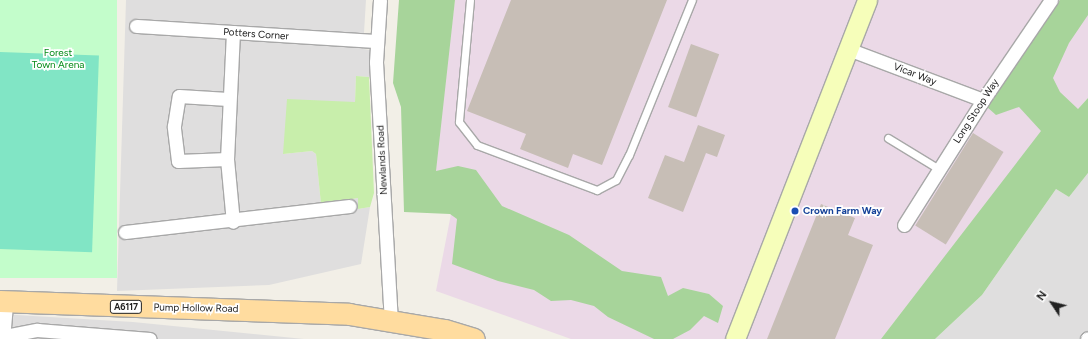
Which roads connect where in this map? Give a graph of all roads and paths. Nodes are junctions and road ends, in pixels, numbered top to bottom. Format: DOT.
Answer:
graph roads {
  1 [pos="380,0"];
  2 [pos="470,0"];
  3 [pos="692,0"];
  4 [pos="867,0"];
  5 [pos="1051,0"];
  6 [pos="136,26"];
  7 [pos="233,32"];
  8 [pos="377,41"];
  9 [pos="848,49"];
  10 [pos="228,99"];
  11 [pos="983,100"];
  12 [pos="888,138"];
  13 [pos="227,159"];
  14 [pos="939,169"];
  15 [pos="350,206"];
  16 [pos="234,222"];
  17 [pos="904,225"];
  18 [pos="125,232"];
  19 [pos="3,302"];
  20 [pos="391,320"];
  21 [pos="2,338"];
  22 [pos="150,339"];
  23 [pos="474,339"];
  24 [pos="735,339"];
  1 -- 8 [label="street, Newlands Road"];
  2 -- 3 [label="lane"];
  4 -- 9 [label="street"];
  5 -- 11 [label="street, Long Stoop Way"];
  6 -- 7 [label="street, Potters Corner"];
  7 -- 8 [label="street, Potters Corner"];
  7 -- 10 [label="street"];
  8 -- 20 [label="street, Newlands Road"];
  9 -- 11 [label="street, Vicar Way"];
  9 -- 24 [label="street"];
  10 -- 13 [label="street"];
  10 -- 13 [label="street"];
  11 -- 14 [label="street, Long Stoop Way"];
  12 -- 14 [label="lane"];
  13 -- 16 [label="street"];
  14 -- 17 [label="street, Long Stoop Way"];
  15 -- 16 [label="street"];
  16 -- 18 [label="street"];
  19 -- 20 [label="main road, Pump Hollow Road / A6117"];
  19 -- 21 [label="street"];
  20 -- 23 [label="main road, A6117"];
  21 -- 22 [label="street"];
}
